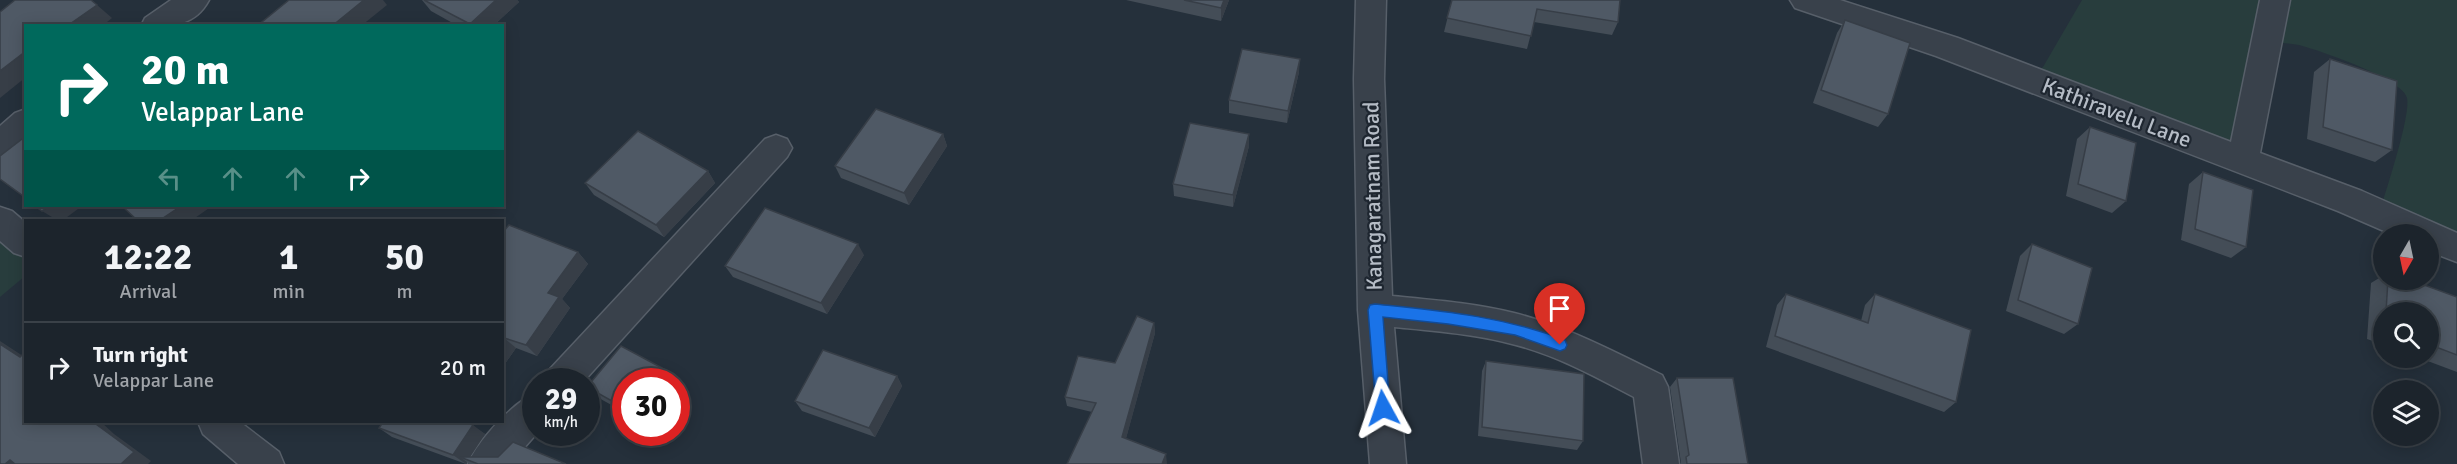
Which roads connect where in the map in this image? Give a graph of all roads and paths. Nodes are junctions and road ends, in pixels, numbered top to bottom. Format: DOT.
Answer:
graph roads {
  1 [pos="194,0"];
  2 [pos="1371,0"];
  3 [pos="1805,0"];
  4 [pos="2275,0"];
  5 [pos="159,24"];
  6 [pos="24,124"];
  7 [pos="0,146"];
  8 [pos="776,148"];
  9 [pos="2243,160"];
  10 [pos="0,221"];
  11 [pos="2402,224"];
  12 [pos="2439,240"];
  13 [pos="24,241"];
  14 [pos="2457,248"];
  15 [pos="1375,310"];
  16 [pos="573,368"];
  17 [pos="217,423"];
  18 [pos="522,425"];
  19 [pos="266,464"];
  20 [pos="486,464"];
  21 [pos="1388,464"];
  22 [pos="1661,464"];
  1 -- 5 [label="street"];
  2 -- 15 [label="street, Kanagaratnam Road"];
  3 -- 9 [label="street, Kathiravelu Lane"];
  4 -- 9 [label="street"];
  6 -- 7 [label="street"];
  8 -- 16 [label="street"];
  9 -- 11 [label="street, Kathiravelu Lane"];
  10 -- 13 [label="street"];
  12 -- 14 [label="street, Kathiravelu Lane"];
  15 -- 21 [label="street, Kanagaratnam Road"];
  15 -- 22 [label="street"];
  17 -- 19 [label="street"];
  18 -- 20 [label="street"];
}
